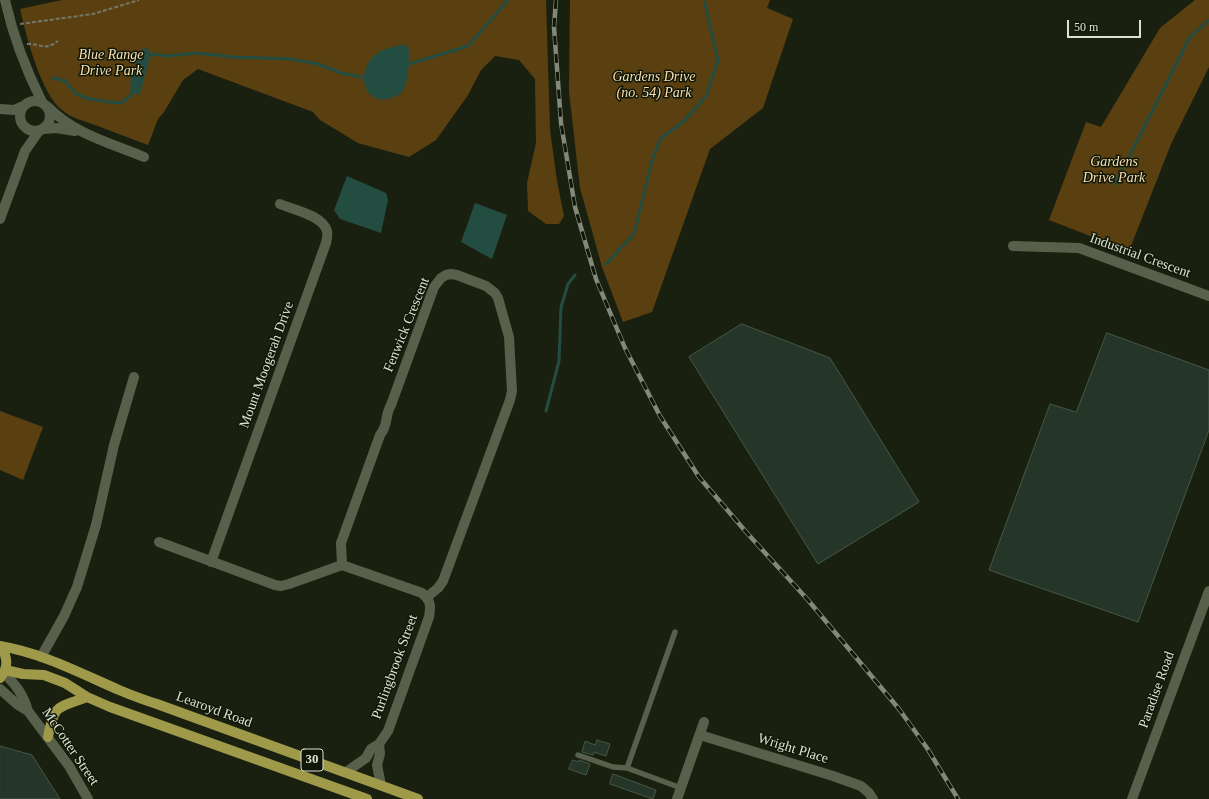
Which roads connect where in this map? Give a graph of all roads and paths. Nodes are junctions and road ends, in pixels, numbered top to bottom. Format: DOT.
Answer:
graph roads {
  1 [pos="139,0"];
  2 [pos="4,6"];
  3 [pos="11,26"];
  4 [pos="58,41"];
  5 [pos="18,46"];
  6 [pos="32,82"];
  7 [pos="26,104"];
  8 [pos="45,105"];
  9 [pos="0,109"];
  10 [pos="22,123"];
  11 [pos="41,130"];
  12 [pos="79,131"];
  13 [pos="25,151"];
  14 [pos="144,157"];
  15 [pos="280,204"];
  16 [pos="0,219"];
  17 [pos="1013,246"];
  18 [pos="1209,296"];
  19 [pos="134,377"];
  20 [pos="158,542"];
  21 [pos="211,562"];
  22 [pos="342,565"];
  23 [pos="1209,591"];
  24 [pos="427,597"];
  25 [pos="675,632"];
  26 [pos="0,646"];
  27 [pos="41,657"];
  28 [pos="3,674"];
  29 [pos="0,689"];
  30 [pos="87,696"];
  31 [pos="28,711"];
  32 [pos="704,722"];
  33 [pos="700,735"];
  34 [pos="48,737"];
  35 [pos="379,744"];
  36 [pos="578,755"];
  37 [pos="627,768"];
  38 [pos="346,772"];
  39 [pos="381,785"];
  40 [pos="681,788"];
  41 [pos="88,799"];
  42 [pos="368,799"];
  43 [pos="418,799"];
  44 [pos="677,799"];
  45 [pos="873,799"];
  46 [pos="1132,799"];
  1 -- 3 [label="path"];
  2 -- 3 [label="street"];
  3 -- 5 [label="street"];
  4 -- 5 [label="path"];
  5 -- 6 [label="street"];
  6 -- 7 [label="street"];
  6 -- 8 [label="street"];
  7 -- 8 [label="street"];
  7 -- 9 [label="street"];
  7 -- 10 [label="street"];
  8 -- 11 [label="street"];
  8 -- 12 [label="street"];
  9 -- 10 [label="street"];
  10 -- 11 [label="street"];
  10 -- 13 [label="street"];
  11 -- 12 [label="street"];
  11 -- 13 [label="street"];
  12 -- 14 [label="street"];
  13 -- 16 [label="street"];
  15 -- 21 [label="street, Mount Moogerah Drive"];
  17 -- 18 [label="street, Industrial Crescent"];
  19 -- 27 [label="street"];
  20 -- 21 [label="street"];
  21 -- 22 [label="street"];
  22 -- 24 [label="street"];
  22 -- 24 [label="street, Fenwick Crescent"];
  23 -- 46 [label="street, Paradise Road"];
  24 -- 35 [label="street, Purlingbrook Street"];
  25 -- 37 [label="lane"];
  26 -- 27 [label="main road, Learoyd Road / 30"];
  26 -- 28 [label="main road, 30"];
  27 -- 38 [label="main road, Learoyd Road / 30"];
  28 -- 30 [label="main road, 30"];
  28 -- 31 [label="street, McCotter Street"];
  29 -- 31 [label="street, McCotter Street"];
  30 -- 34 [label="main road"];
  30 -- 42 [label="main road, 30"];
  31 -- 34 [label="street, McCotter Street"];
  32 -- 33 [label="street"];
  33 -- 40 [label="street"];
  33 -- 45 [label="street, Wright Place"];
  34 -- 41 [label="street, McCotter Street"];
  35 -- 38 [label="street, Purlingbrook Street"];
  35 -- 39 [label="street, Purlingbrook Street"];
  36 -- 37 [label="lane"];
  37 -- 40 [label="lane"];
  38 -- 39 [label="main road, Learoyd Road / 30"];
  39 -- 43 [label="main road, Learoyd Road / 30"];
  40 -- 44 [label="street"];
}
